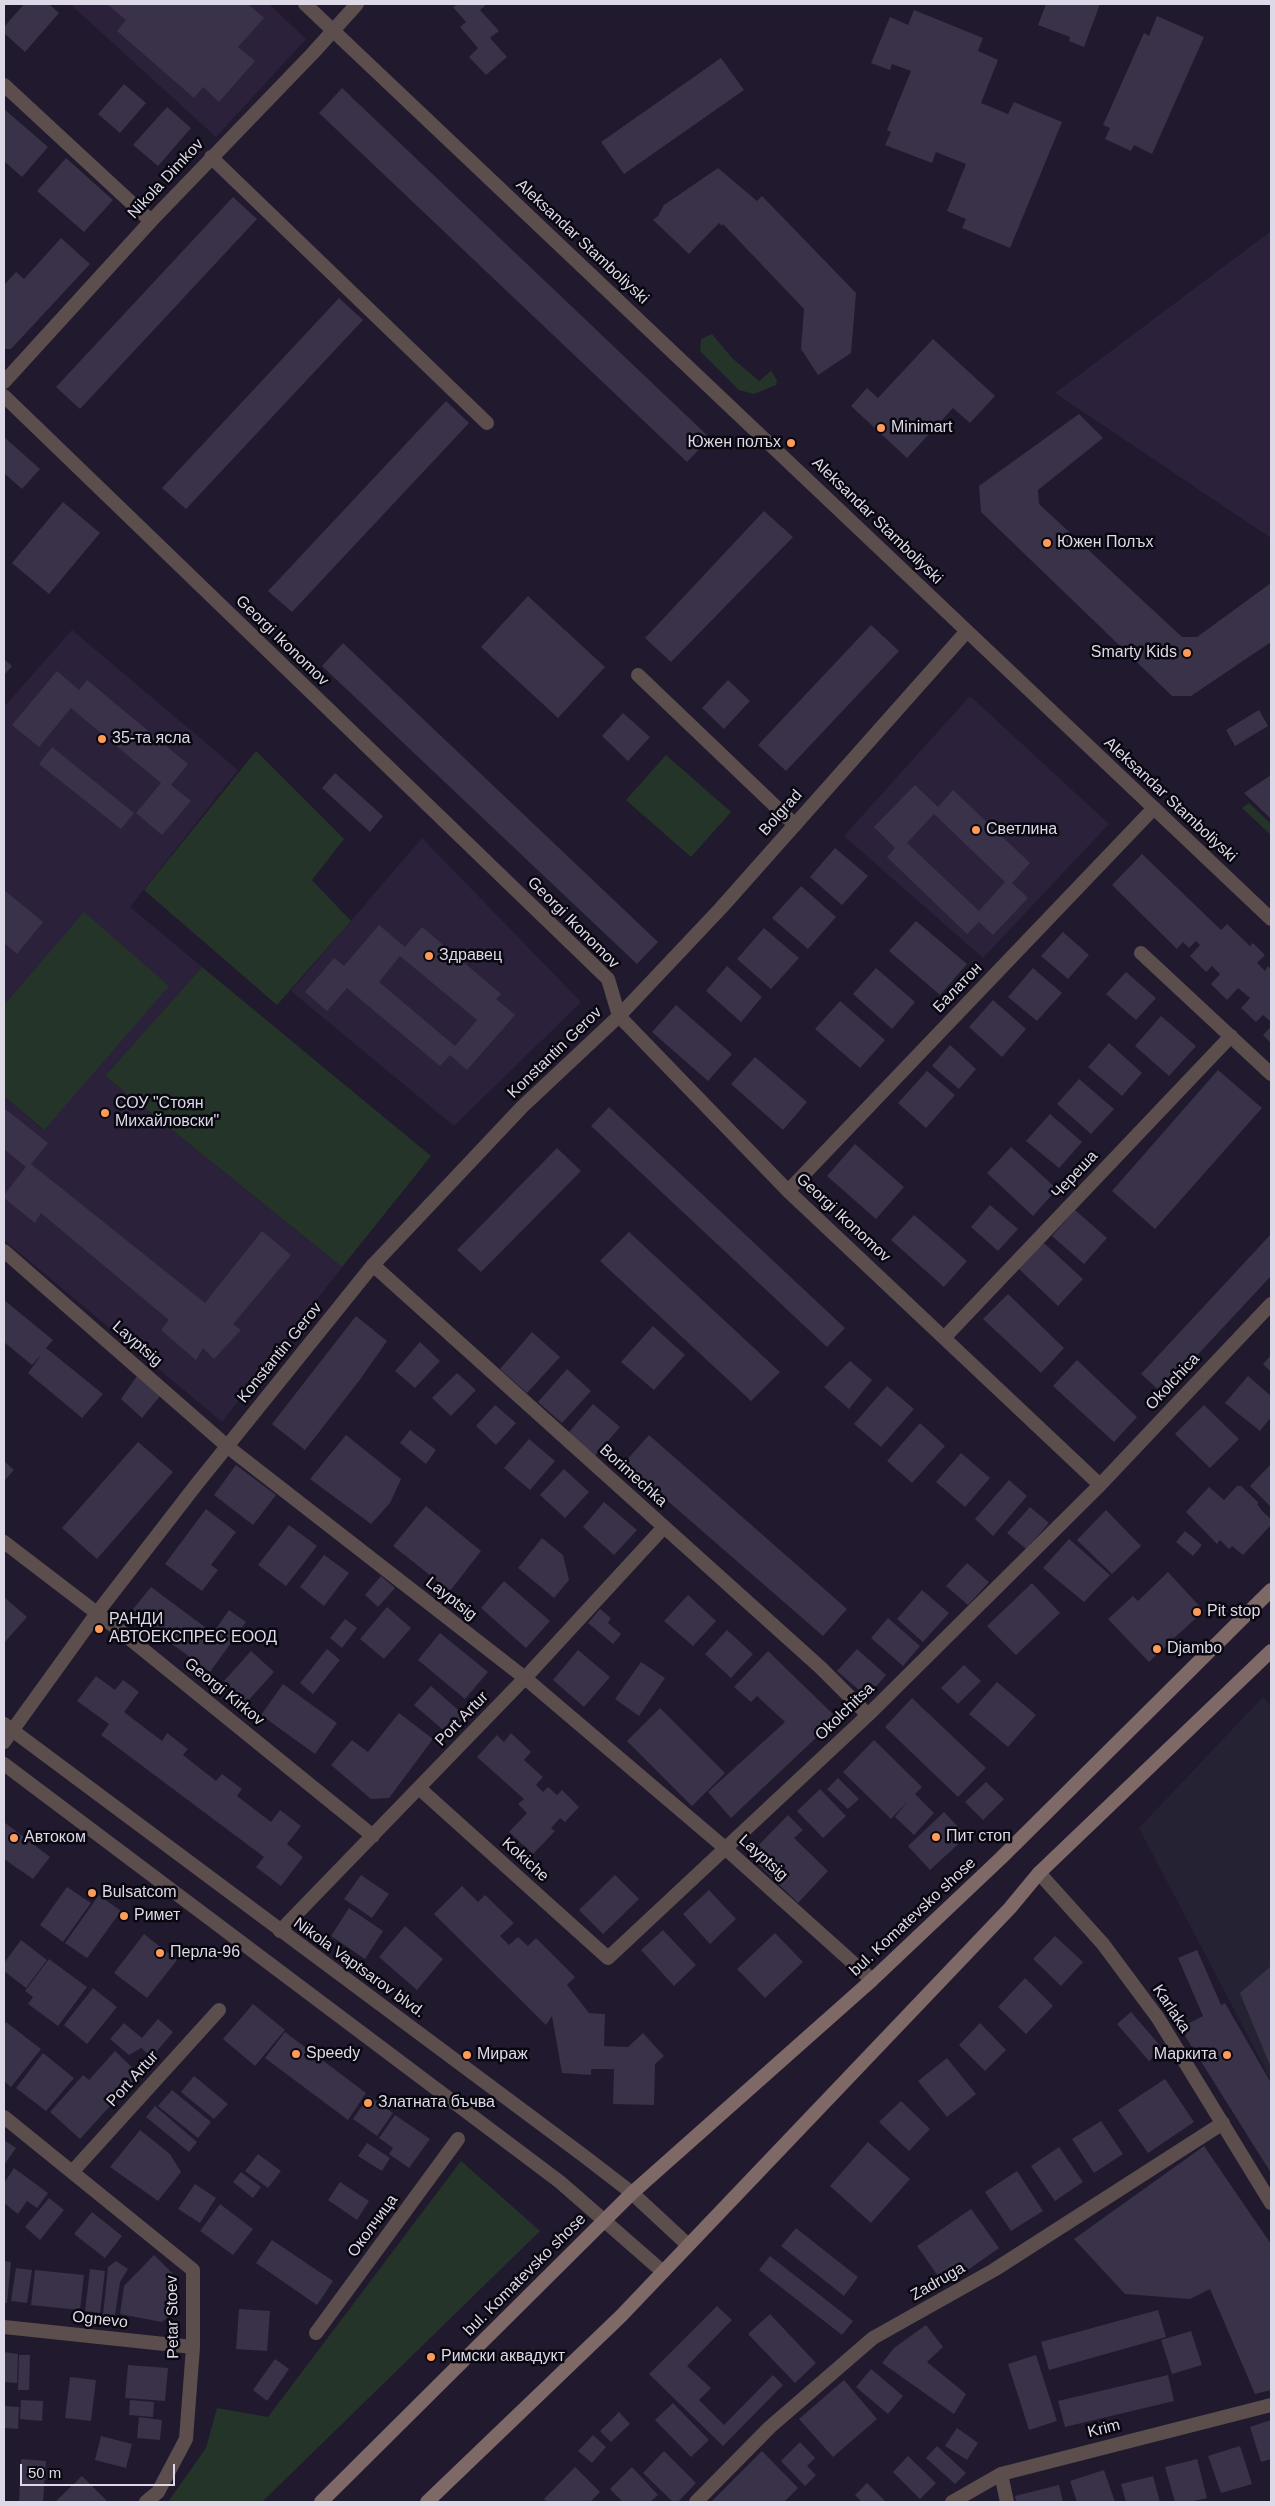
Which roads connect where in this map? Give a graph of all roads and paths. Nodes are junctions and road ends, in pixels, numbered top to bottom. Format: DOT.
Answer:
graph roads {
  1 [pos="305,4"];
  2 [pos="357,4"];
  3 [pos="333,32"];
  4 [pos="4,86"];
  5 [pos="211,157"];
  6 [pos="150,221"];
  7 [pos="4,382"];
  8 [pos="4,396"];
  9 [pos="487,423"];
  10 [pos="967,631"];
  11 [pos="638,675"];
  12 [pos="1154,808"];
  13 [pos="795,825"];
  14 [pos="1271,920"];
  15 [pos="1141,954"];
  16 [pos="619,1016"];
  17 [pos="1231,1036"];
  18 [pos="1271,1074"];
  19 [pos="788,1191"];
  20 [pos="4,1251"];
  21 [pos="374,1265"];
  22 [pos="1271,1304"];
  23 [pos="944,1338"];
  24 [pos="228,1447"];
  25 [pos="1100,1485"];
  26 [pos="664,1528"];
  27 [pos="4,1542"];
  28 [pos="1271,1590"];
  29 [pos="97,1614"];
  30 [pos="1271,1651"];
  31 [pos="525,1678"];
  32 [pos="868,1715"];
  33 [pos="7,1732"];
  34 [pos="4,1764"];
  35 [pos="419,1788"];
  36 [pos="373,1836"];
  37 [pos="725,1848"];
  38 [pos="1040,1873"];
  39 [pos="280,1931"];
  40 [pos="608,1958"];
  41 [pos="872,1980"];
  42 [pos="219,2010"];
  43 [pos="4,2117"];
  44 [pos="1223,2123"];
  45 [pos="458,2140"];
  46 [pos="73,2171"];
  47 [pos="632,2193"];
  48 [pos="1271,2204"];
  49 [pos="605,2220"];
  50 [pos="688,2245"];
  51 [pos="662,2272"];
  52 [pos="4,2327"];
  53 [pos="316,2333"];
  54 [pos="193,2347"];
  55 [pos="1271,2405"];
  56 [pos="1001,2474"];
  57 [pos="146,2502"];
  58 [pos="321,2502"];
  59 [pos="427,2502"];
  60 [pos="696,2502"];
  61 [pos="952,2502"];
  62 [pos="1007,2502"];
  1 -- 3 [label="street, Aleksandar Stamboliyski"];
  2 -- 3 [label="street, Nikola Dimkov"];
  3 -- 5 [label="street, Nikola Dimkov"];
  3 -- 10 [label="street, Aleksandar Stamboliyski"];
  4 -- 6 [label="street"];
  5 -- 6 [label="street, Nikola Dimkov"];
  5 -- 9 [label="street"];
  6 -- 7 [label="street, Nikola Dimkov"];
  8 -- 16 [label="street, Georgi Ikonomov"];
  10 -- 12 [label="street, Aleksandar Stamboliyski"];
  10 -- 13 [label="street, Bolgrad"];
  11 -- 13 [label="street"];
  12 -- 14 [label="street, Aleksandar Stamboliyski"];
  12 -- 19 [label="street, Балатон"];
  13 -- 16 [label="street, Bolgrad"];
  15 -- 17 [label="street"];
  16 -- 19 [label="street, Georgi Ikonomov"];
  16 -- 21 [label="street, Konstantin Gerov"];
  17 -- 18 [label="street"];
  17 -- 23 [label="street, Череша"];
  19 -- 23 [label="street, Georgi Ikonomov"];
  20 -- 24 [label="street, Layptsig"];
  21 -- 24 [label="street, Konstantin Gerov"];
  21 -- 26 [label="street, Borimechka"];
  22 -- 25 [label="street, Okolchica"];
  23 -- 25 [label="street, Georgi Ikonomov"];
  24 -- 29 [label="street, Konstantin Gerov"];
  24 -- 31 [label="street, Layptsig"];
  25 -- 32 [label="street, Okolchitsa"];
  26 -- 31 [label="street, Port Artur"];
  26 -- 32 [label="street, Borimechka"];
  27 -- 29 [label="street, Georgi Kirkov"];
  28 -- 41 [label="main road, bul. Komatevsko shose"];
  29 -- 33 [label="street, Konstantin Gerov"];
  29 -- 36 [label="street, Georgi Kirkov"];
  30 -- 38 [label="main road"];
  31 -- 35 [label="street, Port Artur"];
  31 -- 37 [label="street, Layptsig"];
  32 -- 37 [label="street, Okolchitsa"];
  33 -- 39 [label="street, Nikola Vaptsarov blvd."];
  34 -- 49 [label="street"];
  35 -- 36 [label="street, Port Artur"];
  35 -- 40 [label="street, Kokiche"];
  36 -- 39 [label="street, Port Artur"];
  37 -- 40 [label="street, Okolchitsa"];
  37 -- 41 [label="street, Layptsig"];
  38 -- 44 [label="street, Karlaka"];
  38 -- 50 [label="main road"];
  39 -- 47 [label="street, Nikola Vaptsarov blvd."];
  41 -- 47 [label="main road, bul. Komatevsko shose"];
  42 -- 46 [label="street, Port Artur"];
  43 -- 46 [label="street, Petar Stoev"];
  44 -- 48 [label="street, Karlaka"];
  44 -- 60 [label="street, Zadruga"];
  45 -- 53 [label="street, Околчица"];
  46 -- 54 [label="street, Petar Stoev"];
  47 -- 49 [label="main road, bul. Komatevsko shose"];
  47 -- 50 [label="street, Nikola Vaptsarov blvd."];
  49 -- 51 [label="street"];
  49 -- 58 [label="main road, bul. Komatevsko shose"];
  50 -- 51 [label="main road"];
  51 -- 59 [label="main road"];
  52 -- 54 [label="street, Ognevo"];
  54 -- 57 [label="street, Petar Stoev"];
  55 -- 56 [label="street, Krim"];
  56 -- 61 [label="street, Krim"];
  56 -- 62 [label="street"];
}
